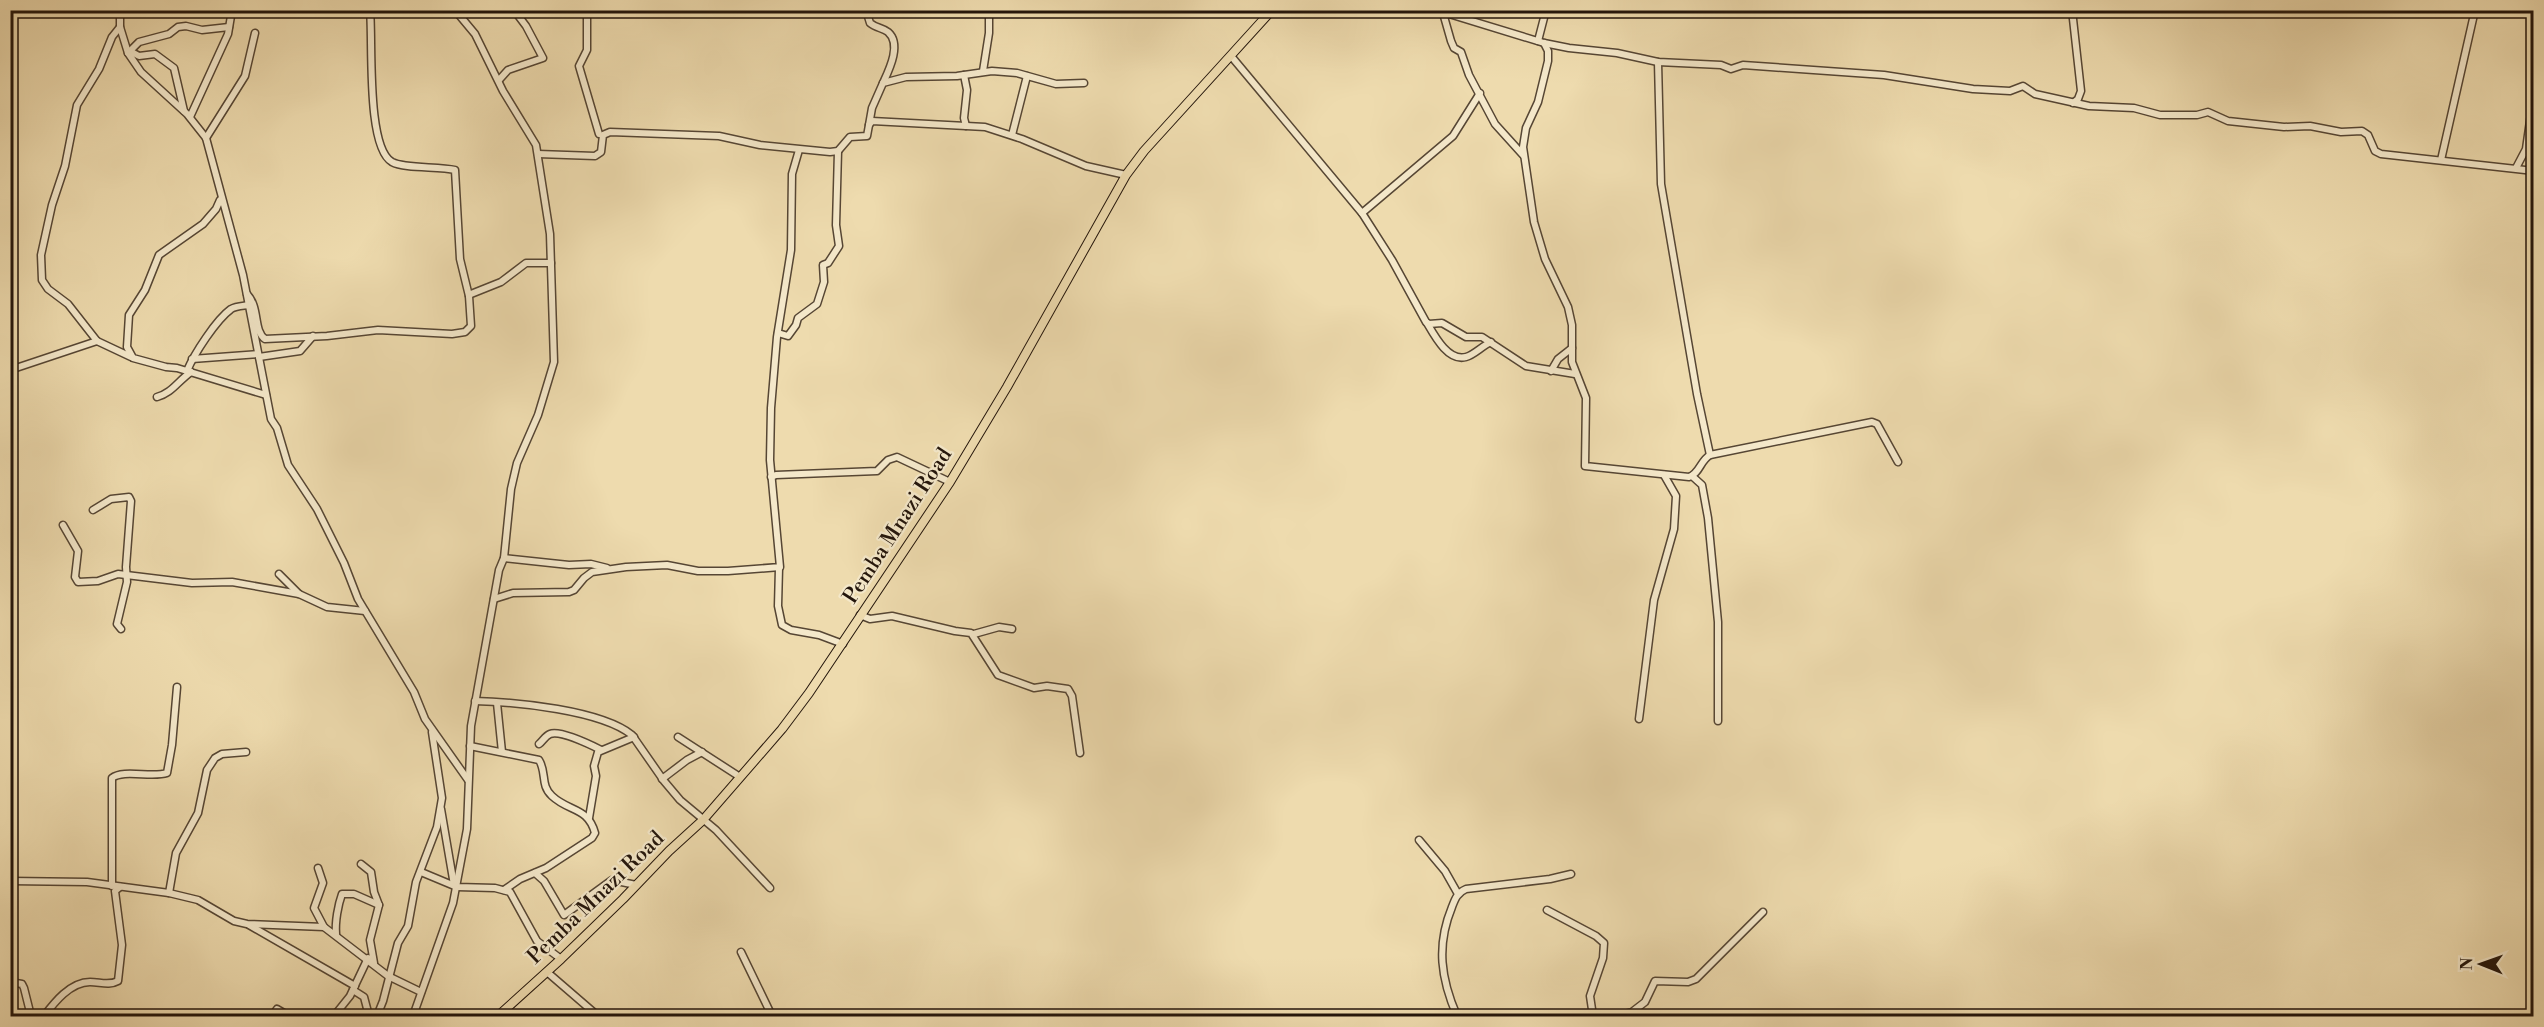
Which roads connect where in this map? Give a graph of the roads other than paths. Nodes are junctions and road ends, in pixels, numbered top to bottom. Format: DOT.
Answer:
graph roads {
  1 [pos="120,10"];
  2 [pos="232,10"];
  3 [pos="370,10"];
  4 [pos="454,10"];
  5 [pos="514,10"];
  6 [pos="587,10"];
  7 [pos="866,10"];
  8 [pos="989,10"];
  9 [pos="1272,10"];
  10 [pos="1546,10"];
  11 [pos="2072,10"];
  12 [pos="2475,10"];
  13 [pos="1440,12"];
  14 [pos="120,27"];
  15 [pos="229,27"];
  16 [pos="255,33"];
  17 [pos="1541,42"];
  18 [pos="129,52"];
  19 [pos="1231,56"];
  20 [pos="1658,62"];
  21 [pos="983,71"];
  22 [pos="964,75"];
  23 [pos="1027,76"];
  24 [pos="499,80"];
  25 [pos="883,83"];
  26 [pos="1084,83"];
  27 [pos="1480,93"];
  28 [pos="2534,93"];
  29 [pos="2073,103"];
  30 [pos="184,111"];
  31 [pos="190,117"];
  32 [pos="869,126"];
  33 [pos="966,126"];
  34 [pos="598,134"];
  35 [pos="1012,135"];
  36 [pos="206,138"];
  37 [pos="799,150"];
  38 [pos="838,151"];
  39 [pos="538,154"];
  40 [pos="1524,156"];
  41 [pos="2441,160"];
  42 [pos="2516,168"];
  43 [pos="2534,171"];
  44 [pos="1126,175"];
  45 [pos="220,196"];
  46 [pos="1362,213"];
  47 [pos="551,262"];
  48 [pos="247,294"];
  49 [pos="469,296"];
  50 [pos="249,305"];
  51 [pos="1427,323"];
  52 [pos="778,333"];
  53 [pos="313,336"];
  54 [pos="97,341"];
  55 [pos="1491,342"];
  56 [pos="1572,348"];
  57 [pos="258,355"];
  58 [pos="133,358"];
  59 [pos="192,359"];
  60 [pos="10,370"];
  61 [pos="189,371"];
  62 [pos="1551,371"];
  63 [pos="1575,374"];
  64 [pos="266,394"];
  65 [pos="157,397"];
  66 [pos="1710,455"];
  67 [pos="1898,462"];
  68 [pos="1664,475"];
  69 [pos="1692,476"];
  70 [pos="771,477"];
  71 [pos="950,482"];
  72 [pos="93,510"];
  73 [pos="63,525"];
  74 [pos="504,558"];
  75 [pos="779,568"];
  76 [pos="614,569"];
  77 [pos="127,574"];
  78 [pos="279,574"];
  79 [pos="299,594"];
  80 [pos="494,599"];
  81 [pos="365,611"];
  82 [pos="860,615"];
  83 [pos="122,628"];
  84 [pos="1012,629"];
  85 [pos="974,634"];
  86 [pos="843,644"];
  87 [pos="177,687"];
  88 [pos="475,701"];
  89 [pos="496,703"];
  90 [pos="1639,719"];
  91 [pos="1718,721"];
  92 [pos="431,728"];
  93 [pos="634,737"];
  94 [pos="678,737"];
  95 [pos="539,744"];
  96 [pos="470,746"];
  97 [pos="601,750"];
  98 [pos="246,752"];
  99 [pos="502,752"];
  100 [pos="702,752"];
  101 [pos="1080,753"];
  102 [pos="740,777"];
  103 [pos="662,779"];
  104 [pos="468,781"];
  105 [pos="441,806"];
  106 [pos="589,818"];
  107 [pos="703,820"];
  108 [pos="1419,840"];
  109 [pos="361,864"];
  110 [pos="318,867"];
  111 [pos="421,872"];
  112 [pos="535,873"];
  113 [pos="1571,874"];
  114 [pos="10,881"];
  115 [pos="636,885"];
  116 [pos="112,886"];
  117 [pos="455,886"];
  118 [pos="120,887"];
  119 [pos="770,888"];
  120 [pos="504,890"];
  121 [pos="169,893"];
  122 [pos="1458,894"];
  123 [pos="379,905"];
  124 [pos="1547,910"];
  125 [pos="1763,912"];
  126 [pos="247,924"];
  127 [pos="324,927"];
  128 [pos="336,934"];
  129 [pos="741,952"];
  130 [pos="368,958"];
  131 [pos="561,959"];
  132 [pos="374,964"];
  133 [pos="547,972"];
  134 [pos="388,976"];
  135 [pos="10,982"];
  136 [pos="354,988"];
  137 [pos="422,992"];
  138 [pos="31,1017"];
  139 [pos="44,1017"];
  140 [pos="272,1017"];
  141 [pos="289,1017"];
  142 [pos="334,1017"];
  143 [pos="369,1017"];
  144 [pos="377,1017"];
  145 [pos="413,1017"];
  146 [pos="498,1017"];
  147 [pos="598,1017"];
  148 [pos="772,1017"];
  149 [pos="1457,1017"];
  150 [pos="1593,1017"];
  151 [pos="1616,1017"];
  1 -- 14 [label="street"];
  2 -- 15 [label="street"];
  3 -- 49 [label="street"];
  4 -- 24 [label="street"];
  5 -- 24 [label="street"];
  6 -- 34 [label="street"];
  7 -- 25 [label="street"];
  8 -- 21 [label="street"];
  9 -- 19 [label="main road, Pemba Mnazi Road"];
  10 -- 17 [label="street"];
  11 -- 29 [label="street"];
  12 -- 41 [label="street"];
  13 -- 17 [label="street"];
  13 -- 27 [label="street"];
  14 -- 18 [label="street"];
  14 -- 54 [label="street"];
  15 -- 18 [label="street"];
  15 -- 31 [label="street"];
  16 -- 36 [label="street"];
  17 -- 20 [label="street"];
  17 -- 40 [label="street"];
  18 -- 30 [label="street"];
  18 -- 30 [label="street"];
  19 -- 44 [label="main road, Pemba Mnazi Road"];
  19 -- 46 [label="street"];
  20 -- 29 [label="street"];
  20 -- 66 [label="street"];
  21 -- 22 [label="street"];
  21 -- 23 [label="street"];
  22 -- 25 [label="street"];
  22 -- 33 [label="street"];
  23 -- 26 [label="street"];
  23 -- 35 [label="street"];
  24 -- 39 [label="street"];
  25 -- 32 [label="street"];
  27 -- 40 [label="street"];
  27 -- 46 [label="street"];
  28 -- 42 [label="street"];
  29 -- 41 [label="street"];
  30 -- 31 [label="street"];
  31 -- 36 [label="street"];
  32 -- 33 [label="street"];
  32 -- 38 [label="street"];
  33 -- 35 [label="street"];
  35 -- 44 [label="street"];
  36 -- 45 [label="street"];
  37 -- 38 [label="street"];
  37 -- 39 [label="street"];
  37 -- 52 [label="street"];
  38 -- 52 [label="street"];
  39 -- 47 [label="street"];
  40 -- 56 [label="street"];
  41 -- 42 [label="street"];
  42 -- 43 [label="street"];
  44 -- 71 [label="main road, Pemba Mnazi Road"];
  45 -- 48 [label="street"];
  45 -- 58 [label="street"];
  46 -- 51 [label="street"];
  47 -- 49 [label="street"];
  47 -- 74 [label="street"];
  48 -- 50 [label="street"];
  48 -- 53 [label="street"];
  49 -- 53 [label="street"];
  50 -- 57 [label="street"];
  50 -- 59 [label="street"];
  51 -- 55 [label="street"];
  51 -- 55 [label="street"];
  52 -- 70 [label="street"];
  53 -- 57 [label="street"];
  54 -- 58 [label="street"];
  54 -- 60 [label="street"];
  55 -- 62 [label="street"];
  56 -- 62 [label="street"];
  56 -- 63 [label="street"];
  57 -- 59 [label="street"];
  57 -- 64 [label="street"];
  58 -- 61 [label="street"];
  59 -- 61 [label="street"];
  61 -- 64 [label="street"];
  61 -- 65 [label="street"];
  62 -- 63 [label="street"];
  63 -- 68 [label="street"];
  64 -- 81 [label="street"];
  66 -- 67 [label="street"];
  66 -- 69 [label="street"];
  68 -- 69 [label="street"];
  68 -- 90 [label="street"];
  69 -- 91 [label="street"];
  70 -- 71 [label="street"];
  70 -- 75 [label="street"];
  71 -- 82 [label="main road, Pemba Mnazi Road"];
  72 -- 77 [label="street"];
  73 -- 77 [label="street"];
  74 -- 76 [label="street"];
  74 -- 80 [label="street"];
  75 -- 76 [label="street"];
  75 -- 86 [label="street"];
  76 -- 80 [label="street"];
  77 -- 79 [label="street"];
  77 -- 83 [label="street"];
  78 -- 79 [label="street"];
  79 -- 81 [label="street"];
  80 -- 88 [label="street"];
  81 -- 92 [label="street"];
  82 -- 85 [label="street"];
  82 -- 86 [label="main road, Pemba Mnazi Road"];
  84 -- 85 [label="street"];
  85 -- 101 [label="street"];
  86 -- 102 [label="main road, Pemba Mnazi Road"];
  87 -- 116 [label="street"];
  88 -- 89 [label="street"];
  88 -- 96 [label="street"];
  89 -- 93 [label="street"];
  89 -- 99 [label="street"];
  92 -- 104 [label="street"];
  92 -- 105 [label="street"];
  93 -- 97 [label="street"];
  93 -- 103 [label="street"];
  94 -- 100 [label="street"];
  95 -- 97 [label="street"];
  96 -- 99 [label="street"];
  96 -- 104 [label="street"];
  97 -- 106 [label="street"];
  98 -- 121 [label="street"];
  99 -- 106 [label="street"];
  100 -- 102 [label="street"];
  100 -- 103 [label="street"];
  102 -- 107 [label="main road, Pemba Mnazi Road"];
  103 -- 107 [label="street"];
  104 -- 117 [label="street"];
  105 -- 111 [label="street"];
  105 -- 117 [label="street"];
  106 -- 112 [label="street"];
  107 -- 115 [label="main road, Pemba Mnazi Road"];
  107 -- 119 [label="street"];
  108 -- 122 [label="street"];
  109 -- 123 [label="street"];
  110 -- 127 [label="street"];
  111 -- 117 [label="street"];
  111 -- 134 [label="street"];
  112 -- 115 [label="street"];
  112 -- 120 [label="street"];
  113 -- 122 [label="street"];
  114 -- 116 [label="street"];
  115 -- 131 [label="main road, Pemba Mnazi Road"];
  116 -- 118 [label="street"];
  117 -- 120 [label="street"];
  117 -- 137 [label="street"];
  118 -- 121 [label="street"];
  118 -- 139 [label="street"];
  120 -- 131 [label="street"];
  121 -- 126 [label="street"];
  122 -- 149 [label="street"];
  123 -- 128 [label="street"];
  123 -- 132 [label="street"];
  124 -- 150 [label="street"];
  125 -- 151 [label="street"];
  126 -- 127 [label="street"];
  126 -- 136 [label="street"];
  127 -- 128 [label="street"];
  128 -- 130 [label="street"];
  129 -- 148 [label="street"];
  130 -- 132 [label="street"];
  130 -- 136 [label="street"];
  131 -- 133 [label="main road, Pemba Mnazi Road"];
  132 -- 134 [label="street"];
  133 -- 146 [label="main road, Pemba Mnazi Road"];
  133 -- 147 [label="street"];
  134 -- 137 [label="street"];
  134 -- 144 [label="street"];
  135 -- 138 [label="street"];
  136 -- 142 [label="street"];
  136 -- 143 [label="street"];
  137 -- 145 [label="street"];
  140 -- 141 [label="street"];
}
